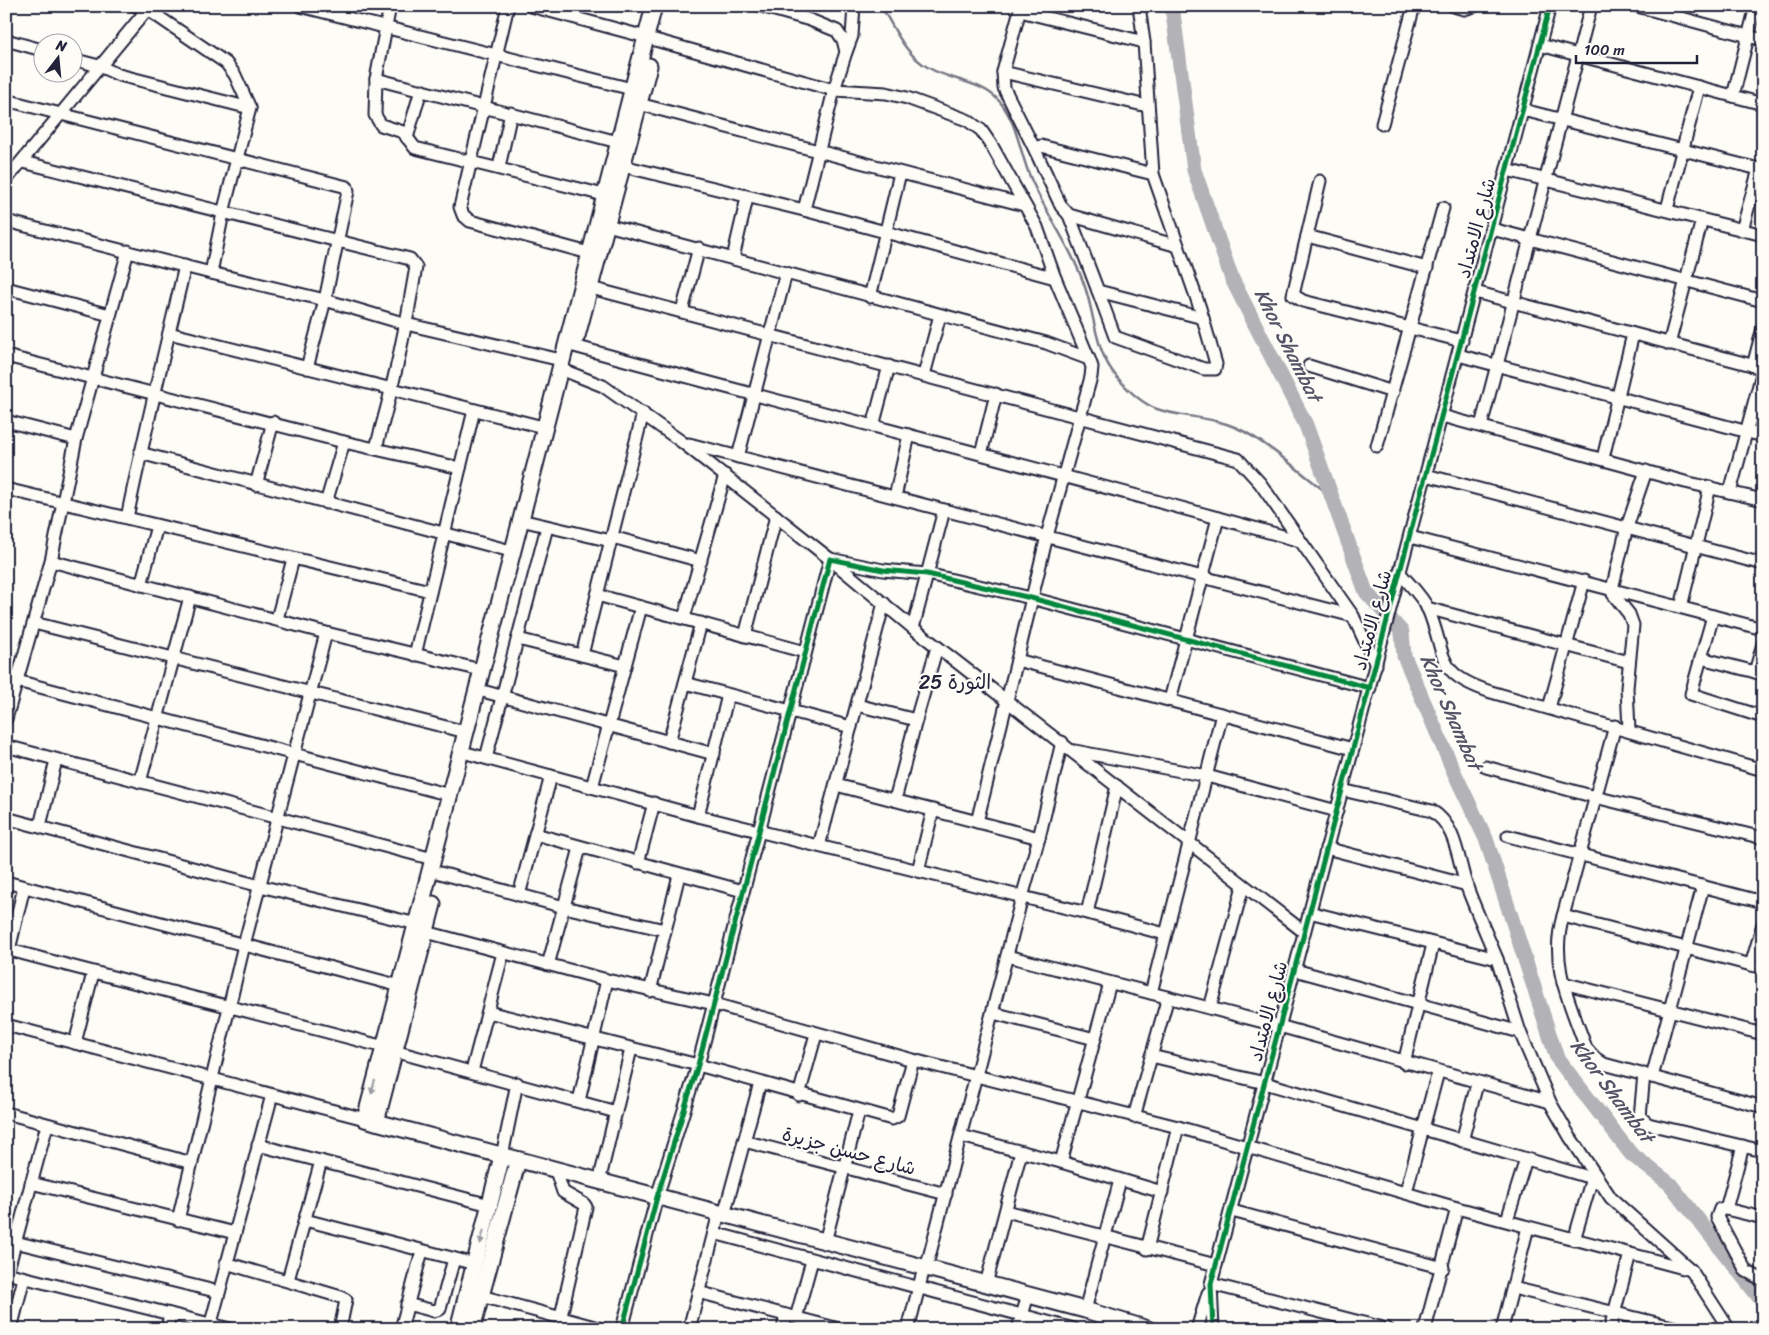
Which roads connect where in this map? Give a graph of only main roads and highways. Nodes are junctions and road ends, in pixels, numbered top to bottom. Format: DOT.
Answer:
graph roads {
  1 [pos="654,6"];
  2 [pos="664,6"];
  3 [pos="651,38"];
  4 [pos="564,366"];
  5 [pos="437,866"];
  6 [pos="421,928"];
  7 [pos="389,1049"];
  8 [pos="502,1156"];
  9 [pos="518,1160"];
  10 [pos="503,1184"];
  11 [pos="458,1329"];
  12 [pos="472,1329"];
  13 [pos="1148,1329"];
  1 -- 3 [label="main road"];
  2 -- 3 [label="main road"];
  3 -- 4 [label="main road"];
  3 -- 4 [label="main road"];
  4 -- 5 [label="main road"];
  4 -- 5 [label="main road"];
  5 -- 6 [label="main road"];
  6 -- 7 [label="main road"];
  6 -- 7 [label="main road"];
  7 -- 8 [label="main road"];
  8 -- 9 [label="main road"];
  8 -- 10 [label="main road"];
  9 -- 10 [label="main road"];
  9 -- 13 [label="main road"];
  10 -- 11 [label="main road, one-way"];
  10 -- 12 [label="main road"];
}
